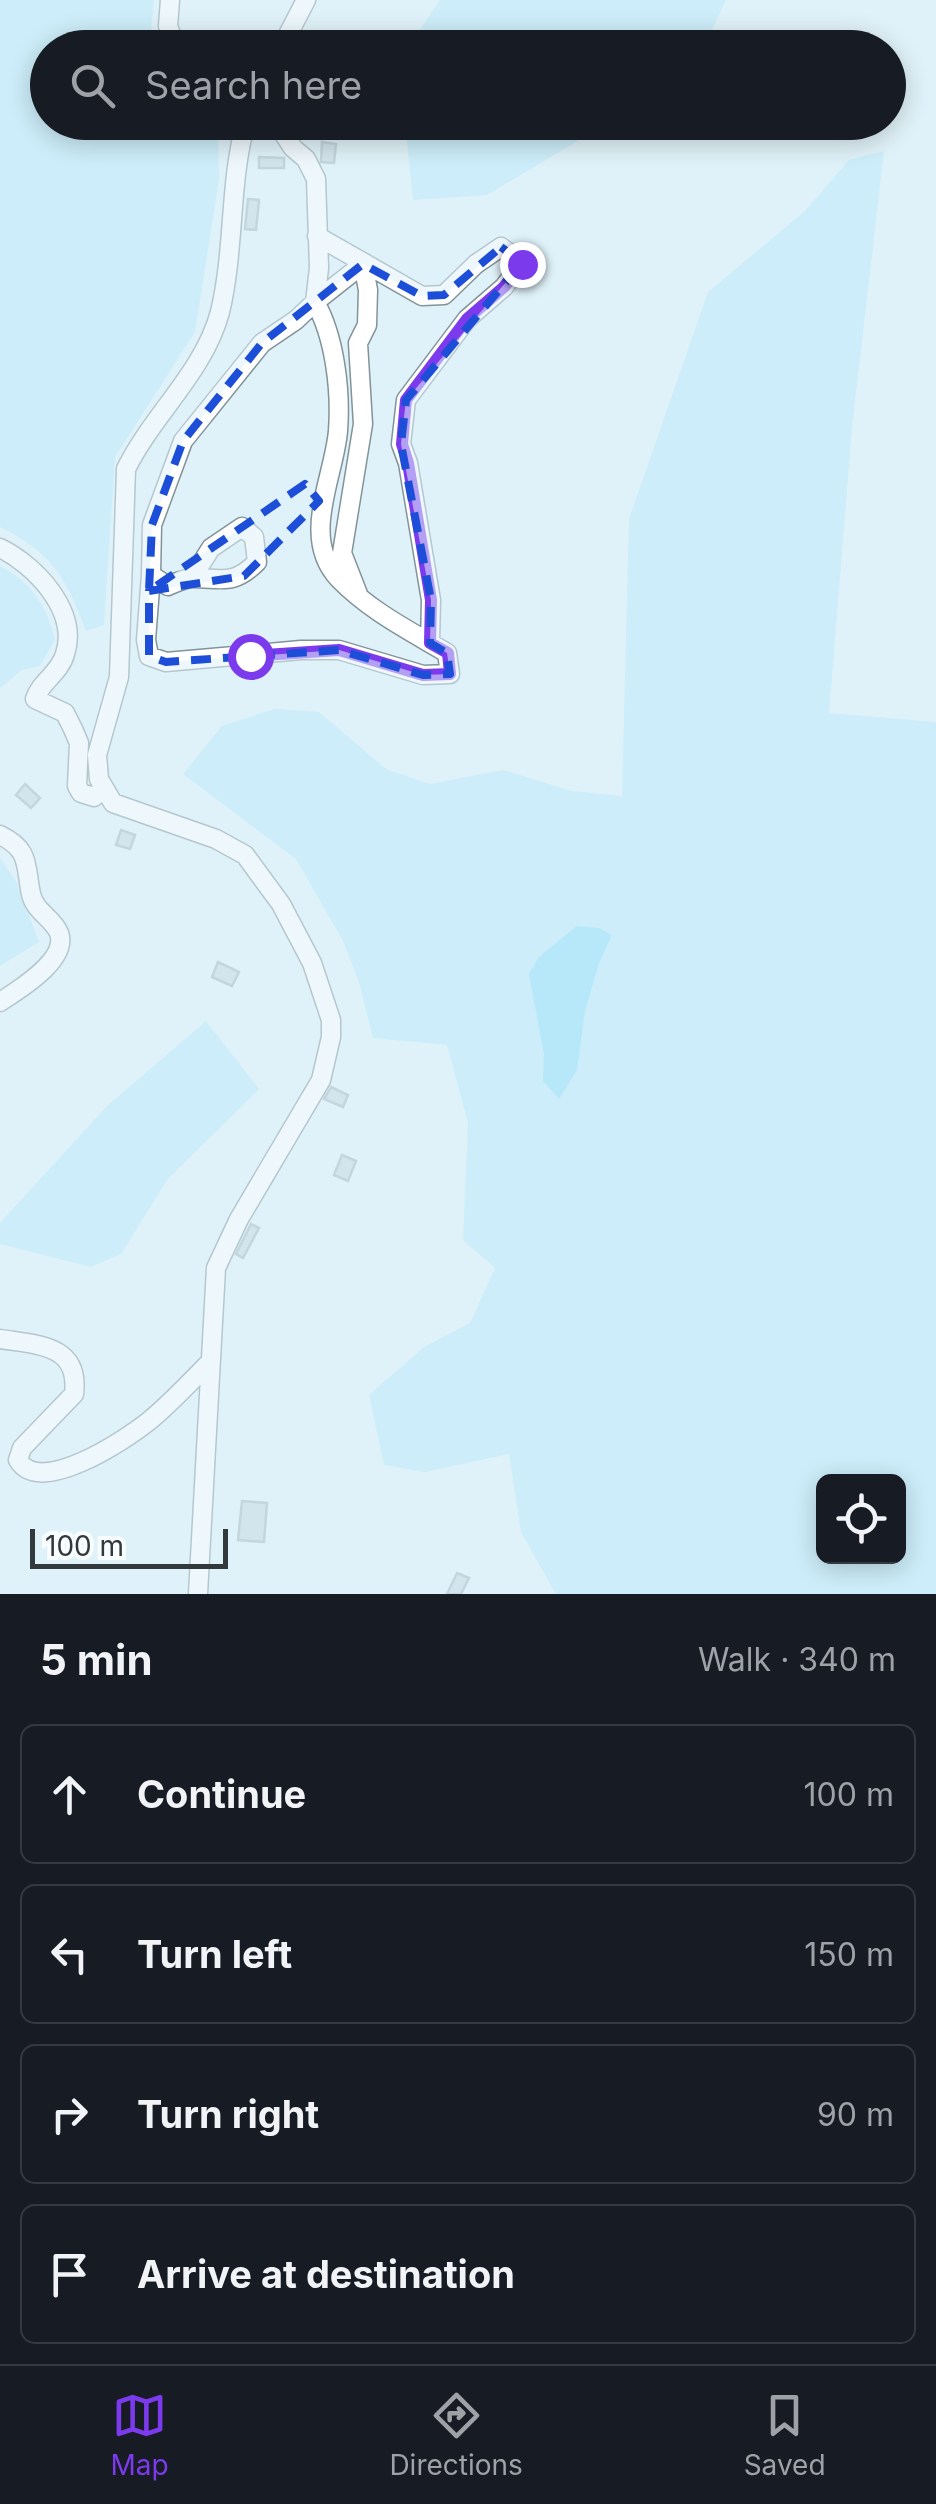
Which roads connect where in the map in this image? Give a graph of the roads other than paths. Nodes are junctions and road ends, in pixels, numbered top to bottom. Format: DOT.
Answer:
graph roads {
  1 [pos="170,0"];
  2 [pos="306,0"];
  3 [pos="169,30"];
  4 [pos="290,30"];
  5 [pos="242,140"];
  6 [pos="288,140"];
  7 [pos="317,236"];
  8 [pos="363,264"];
  9 [pos="316,302"];
  10 [pos="0,548"];
  11 [pos="151,575"];
  12 [pos="192,578"];
  13 [pos="358,594"];
  14 [pos="430,643"];
  15 [pos="104,790"];
  16 [pos="0,836"];
  17 [pos="0,1002"];
  18 [pos="0,1338"];
  19 [pos="212,1361"];
  20 [pos="198,1594"];
  1 -- 3 [label="street"];
  2 -- 4 [label="street"];
  5 -- 15 [label="street"];
  6 -- 7 [label="street"];
  7 -- 8 [label="street"];
  7 -- 9 [label="street"];
  8 -- 9 [label="street"];
  8 -- 13 [label="street"];
  8 -- 14 [label="street"];
  9 -- 11 [label="street"];
  9 -- 13 [label="street"];
  10 -- 15 [label="street"];
  11 -- 12 [label="street"];
  11 -- 14 [label="street"];
  13 -- 14 [label="street"];
  15 -- 19 [label="street"];
  16 -- 17 [label="street"];
  18 -- 19 [label="street"];
  19 -- 20 [label="street"];
}
